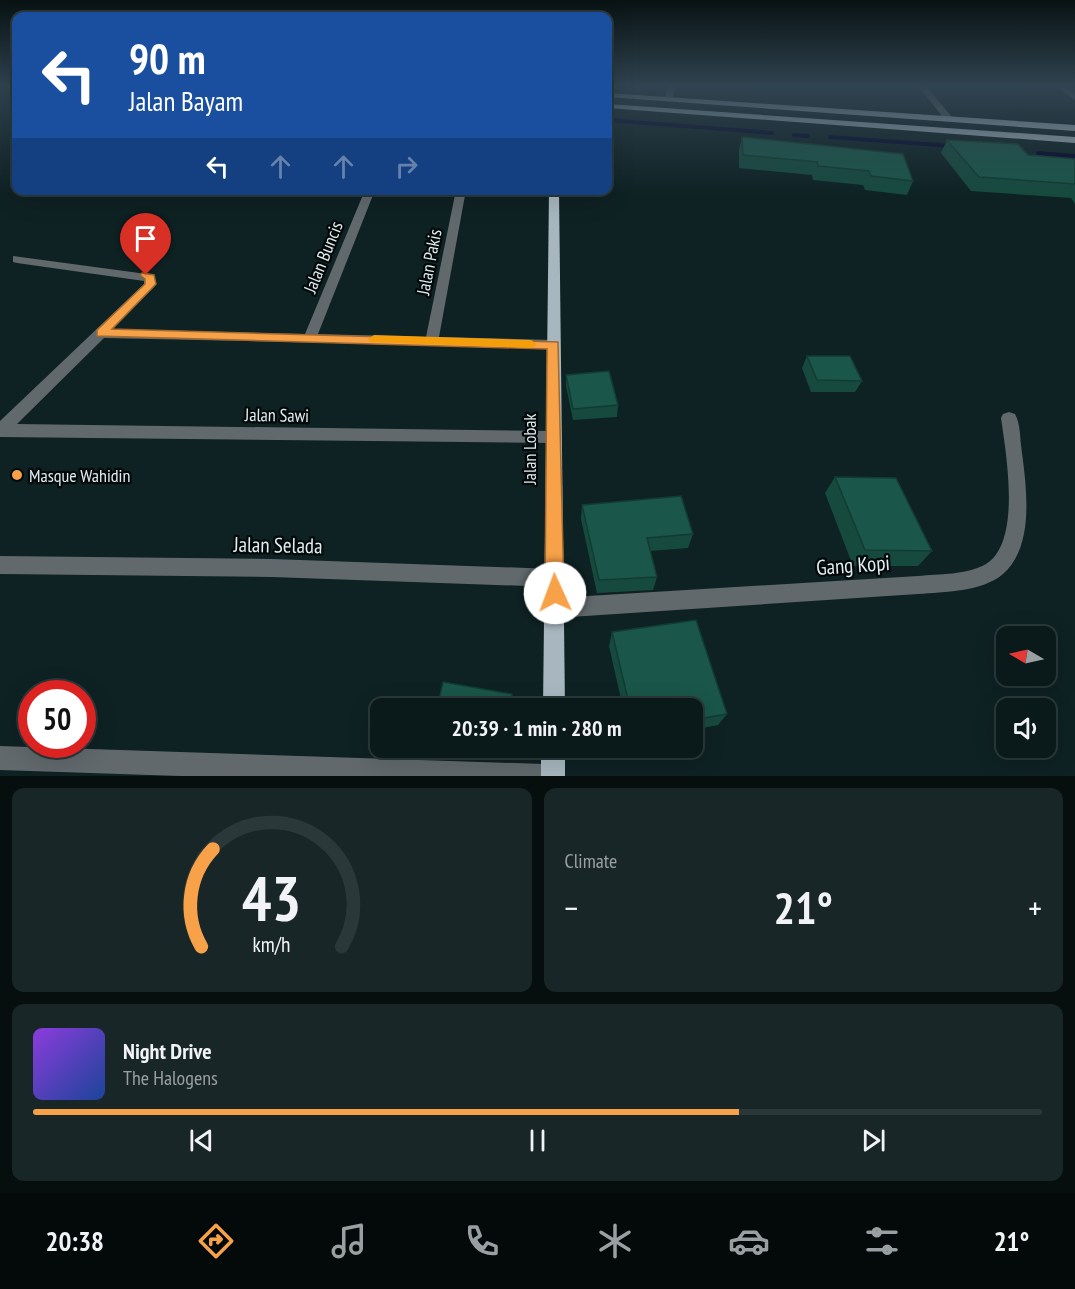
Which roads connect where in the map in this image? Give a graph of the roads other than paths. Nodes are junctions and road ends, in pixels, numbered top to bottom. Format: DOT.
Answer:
graph roads {
  1 [pos="831,122"];
  2 [pos="994,122"];
  3 [pos="1075,128"];
  4 [pos="1075,140"];
  5 [pos="368,195"];
  6 [pos="460,195"];
  7 [pos="554,195"];
  8 [pos="17,259"];
  9 [pos="101,333"];
  10 [pos="309,338"];
  11 [pos="432,340"];
  12 [pos="553,345"];
  13 [pos="1009,418"];
  14 [pos="0,431"];
  15 [pos="552,437"];
  16 [pos="0,565"];
  17 [pos="554,578"];
  18 [pos="555,608"];
  19 [pos="554,698"];
  20 [pos="0,758"];
  21 [pos="553,758"];
  22 [pos="544,776"];
  23 [pos="553,776"];
  1 -- 4 [label="main road"];
  2 -- 3 [label="main road"];
  5 -- 10 [label="street, Jalan Buncis"];
  6 -- 11 [label="street, Jalan Pakis"];
  7 -- 12 [label="main road, Jalan Lobak"];
  8 -- 9 [label="street"];
  9 -- 10 [label="street"];
  9 -- 14 [label="street"];
  10 -- 11 [label="street"];
  11 -- 12 [label="street"];
  12 -- 15 [label="main road, Jalan Lobak"];
  13 -- 18 [label="street, Gang Kopi"];
  14 -- 15 [label="street, Jalan Sawi"];
  15 -- 17 [label="main road, Jalan Lobak"];
  16 -- 17 [label="street, Jalan Selada"];
  17 -- 18 [label="main road, Jalan Lobak"];
  18 -- 19 [label="main road, Jalan Lobak"];
  20 -- 22 [label="street"];
  21 -- 23 [label="main road"];
}
